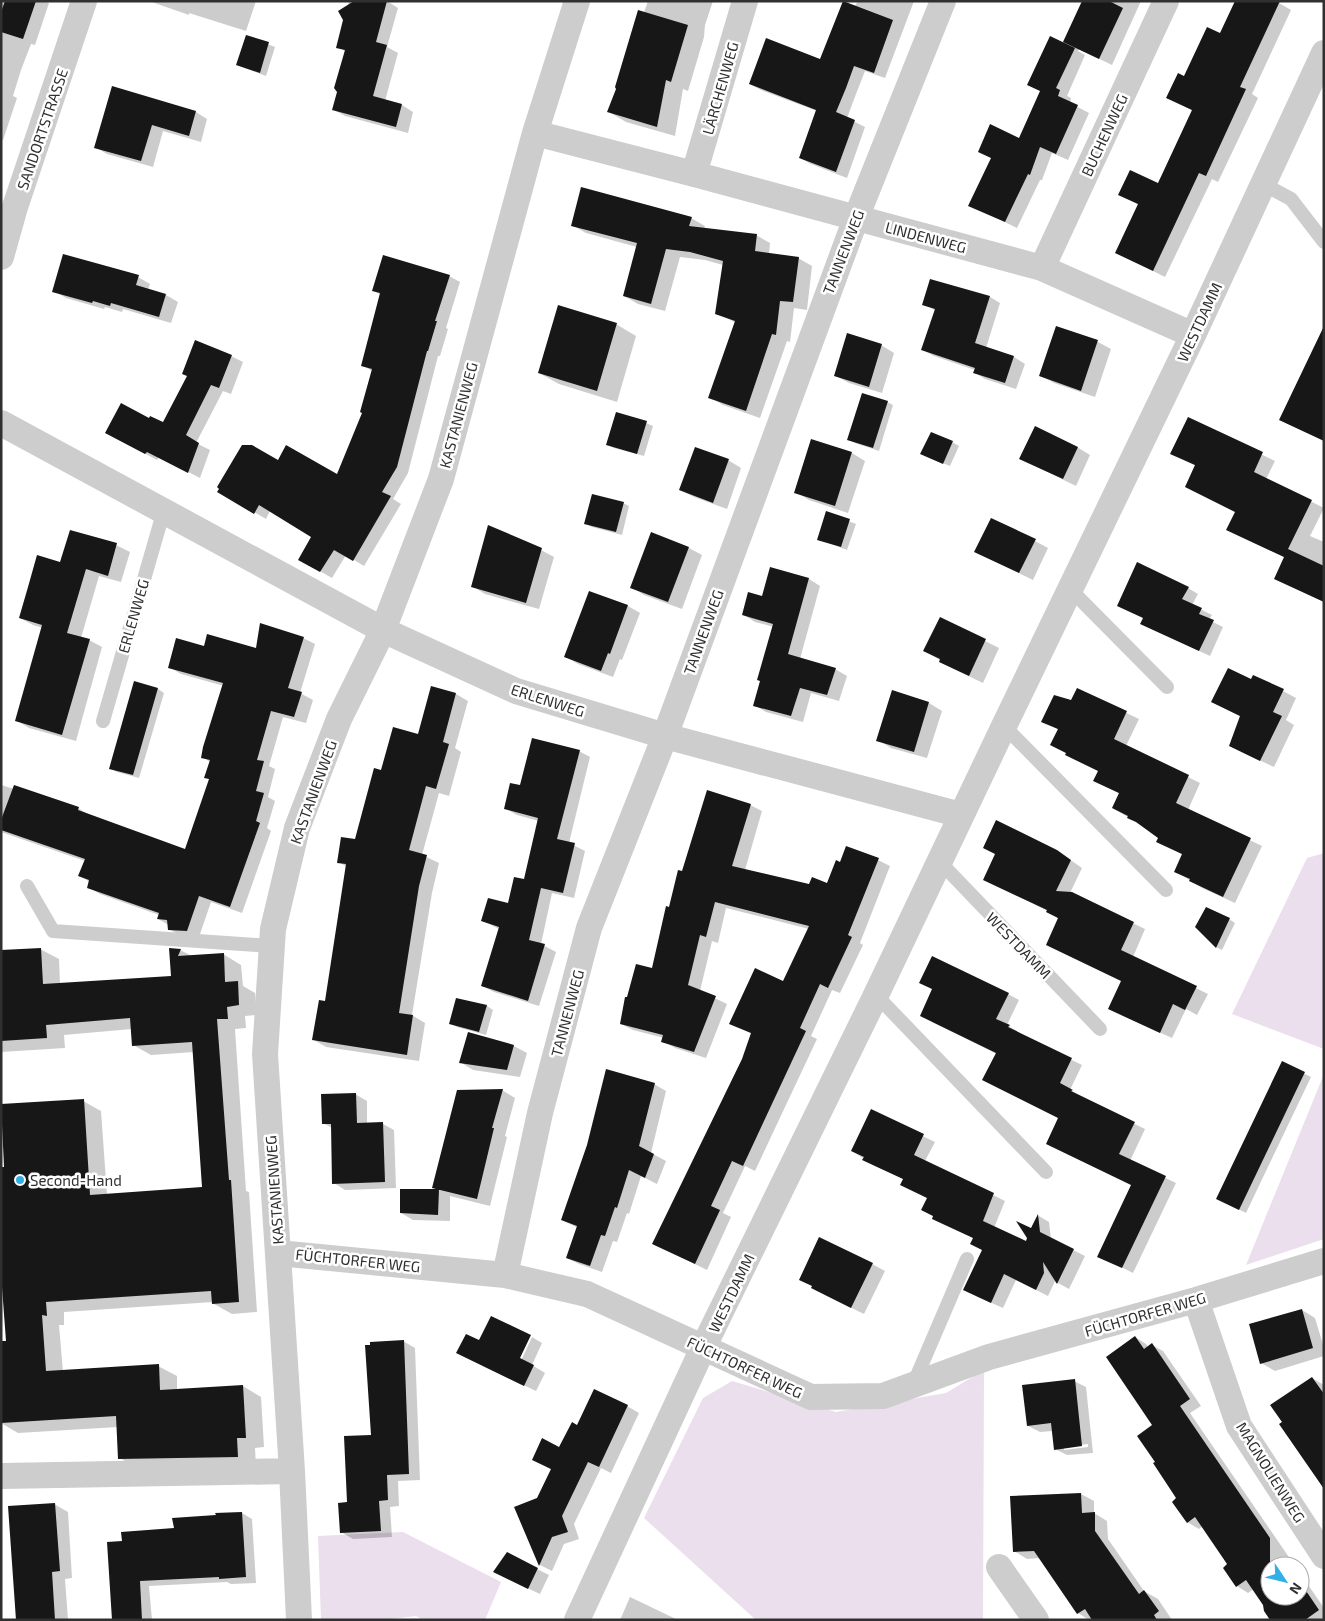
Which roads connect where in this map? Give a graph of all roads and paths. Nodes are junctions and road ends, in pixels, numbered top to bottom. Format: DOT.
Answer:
graph roads {
  1 [pos="84,1"];
  2 [pos="577,1"];
  3 [pos="745,1"];
  4 [pos="944,1"];
  5 [pos="1166,1"];
  6 [pos="1324,53"];
  7 [pos="535,133"];
  8 [pos="694,174"];
  9 [pos="1263,184"];
  10 [pos="856,218"];
  11 [pos="1324,242"];
  12 [pos="1,257"];
  13 [pos="1042,268"];
  14 [pos="1193,335"];
  15 [pos="1,424"];
  16 [pos="164,510"];
  17 [pos="1070,589"];
  18 [pos="383,630"];
  19 [pos="1167,688"];
  20 [pos="103,721"];
  21 [pos="1004,726"];
  22 [pos="665,736"];
  23 [pos="961,815"];
  24 [pos="939,861"];
  25 [pos="27,886"];
  26 [pos="1166,890"];
  27 [pos="272,946"];
  28 [pos="876,995"];
  29 [pos="1100,1029"];
  30 [pos="1046,1172"];
  31 [pos="278,1252"];
  32 [pos="967,1259"];
  33 [pos="1324,1261"];
  34 [pos="505,1275"];
  35 [pos="1196,1300"];
  36 [pos="704,1348"];
  37 [pos="913,1385"];
  38 [pos="292,1472"];
  39 [pos="1,1476"];
  40 [pos="1324,1556"];
  41 [pos="999,1567"];
  42 [pos="299,1620"];
  43 [pos="577,1620"];
  44 [pos="1036,1620"];
  1 -- 12 [label="street, SANDORTSTRASSE"];
  2 -- 7 [label="street, KASTANIENWEG"];
  3 -- 8 [label="street, LÄRCHENWEG"];
  4 -- 10 [label="street, TANNENWEG"];
  5 -- 13 [label="street, BUCHENWEG"];
  6 -- 9 [label="street, WESTDAMM"];
  7 -- 8 [label="street, LINDENWEG"];
  7 -- 18 [label="street, KASTANIENWEG"];
  8 -- 10 [label="street, LINDENWEG"];
  9 -- 11 [label="lane"];
  9 -- 14 [label="street, WESTDAMM"];
  10 -- 13 [label="street, LINDENWEG"];
  10 -- 22 [label="street, TANNENWEG"];
  13 -- 14 [label="street, LINDENWEG"];
  14 -- 17 [label="street, WESTDAMM"];
  15 -- 16 [label="street, ERLENWEG"];
  16 -- 18 [label="street, ERLENWEG"];
  16 -- 20 [label="lane, ERLENWEG"];
  17 -- 19 [label="lane"];
  17 -- 21 [label="street, WESTDAMM"];
  18 -- 22 [label="street, ERLENWEG"];
  18 -- 27 [label="street, KASTANIENWEG"];
  21 -- 23 [label="street, WESTDAMM"];
  21 -- 26 [label="lane"];
  22 -- 23 [label="street, ERLENWEG"];
  22 -- 34 [label="street, TANNENWEG"];
  23 -- 24 [label="street, WESTDAMM"];
  24 -- 28 [label="street, WESTDAMM"];
  24 -- 29 [label="lane, WESTDAMM"];
  25 -- 27 [label="lane"];
  27 -- 31 [label="street, KASTANIENWEG"];
  28 -- 30 [label="lane"];
  28 -- 36 [label="street, WESTDAMM"];
  31 -- 34 [label="street, FÜCHTORFER WEG"];
  31 -- 38 [label="street, KASTANIENWEG"];
  32 -- 37 [label="lane"];
  33 -- 35 [label="street, FÜCHTORFER WEG"];
  34 -- 36 [label="street, FÜCHTORFER WEG"];
  35 -- 37 [label="street, FÜCHTORFER WEG"];
  35 -- 40 [label="street, MAGNOLIENWEG"];
  36 -- 37 [label="street, FÜCHTORFER WEG"];
  36 -- 43 [label="street, WESTDAMM"];
  38 -- 39 [label="street"];
  38 -- 42 [label="street, KASTANIENWEG"];
  41 -- 44 [label="street"];
}
